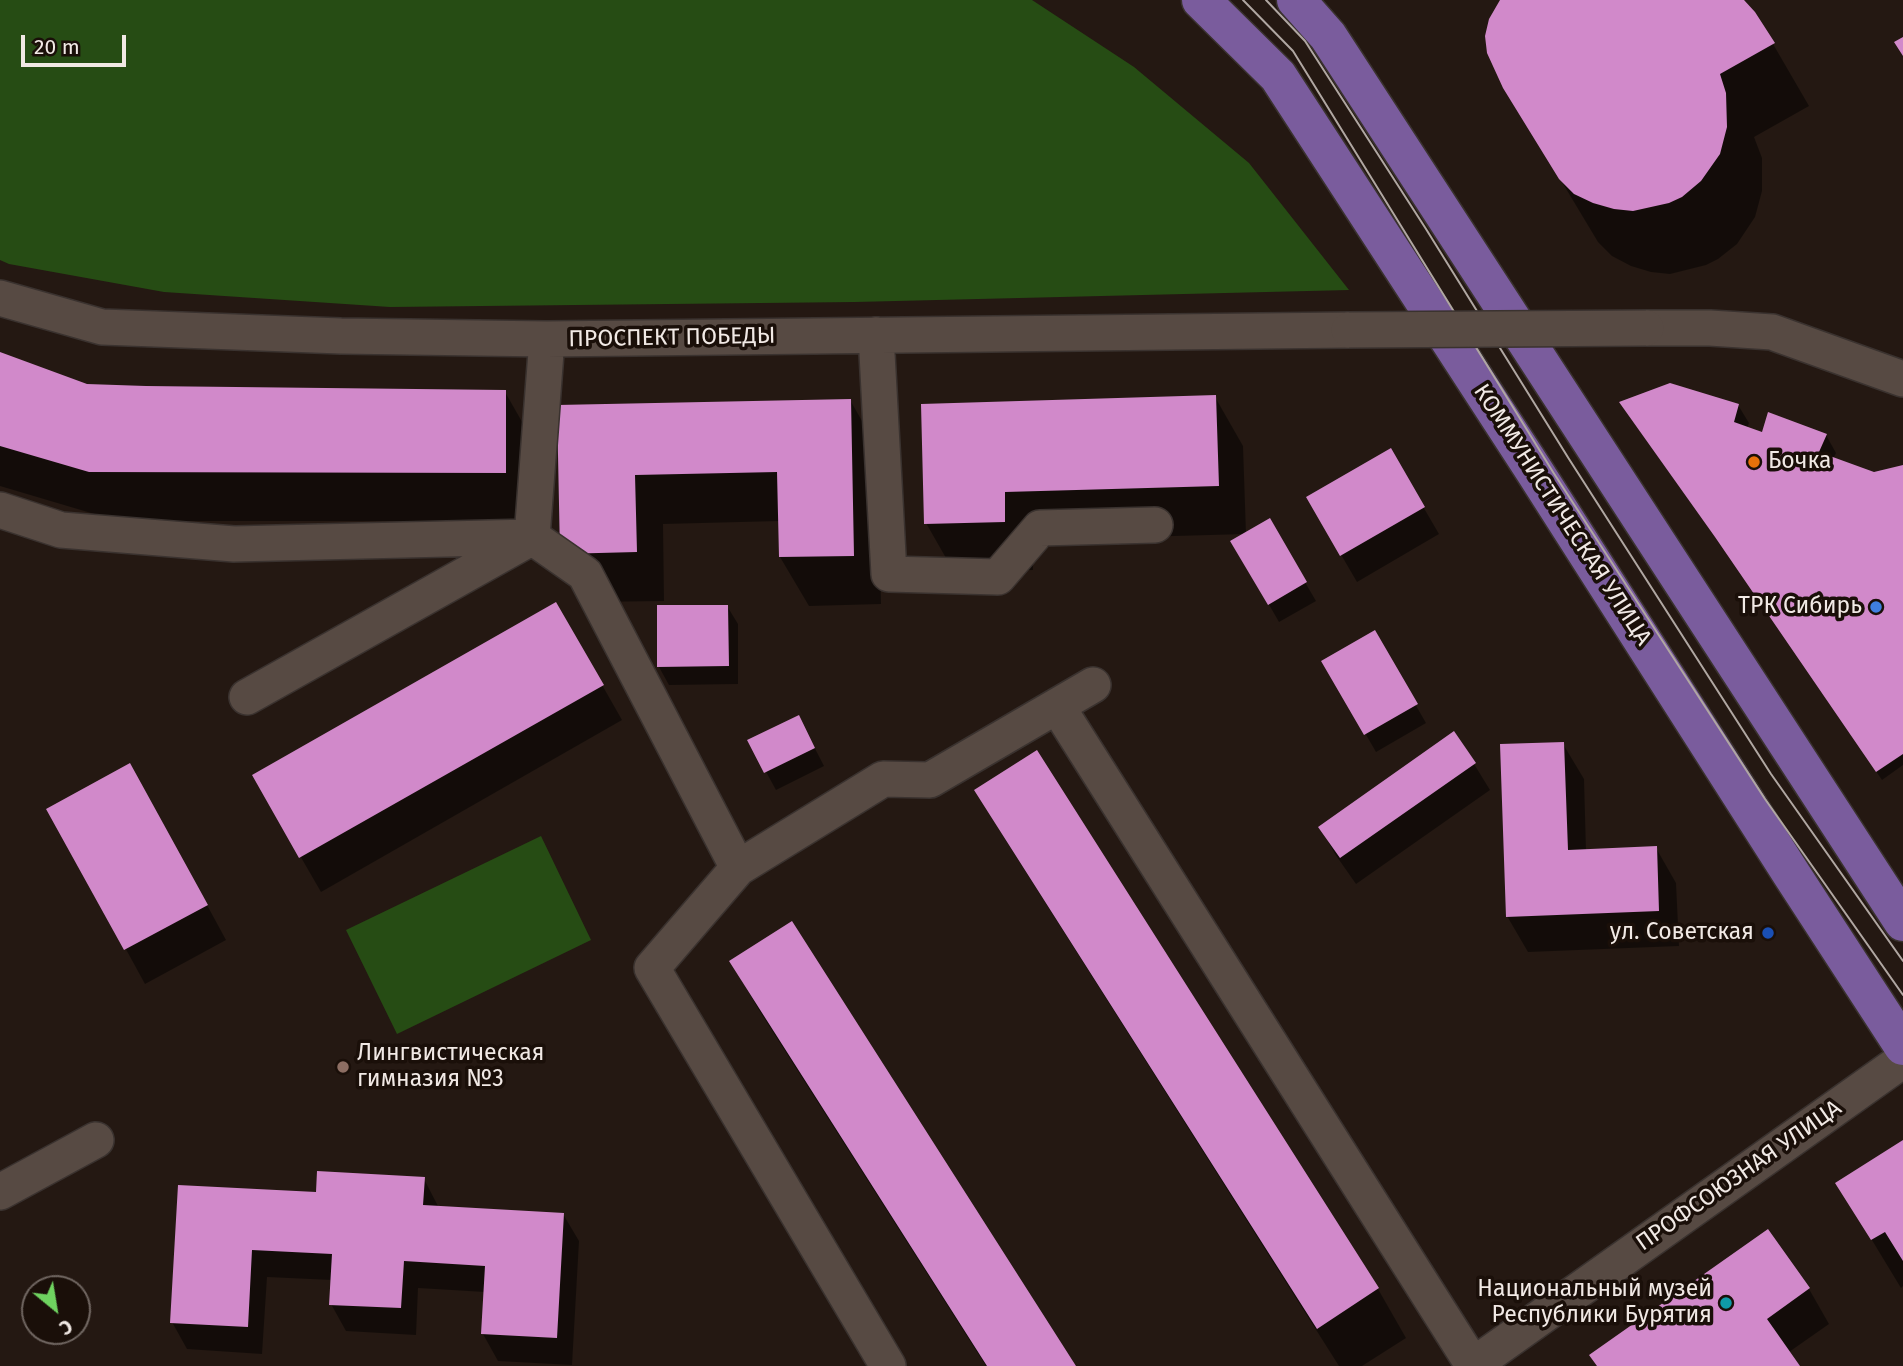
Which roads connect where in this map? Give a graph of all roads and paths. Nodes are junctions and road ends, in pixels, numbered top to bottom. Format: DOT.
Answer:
graph roads {
  1 [pos="1200,0"];
  2 [pos="1296,0"];
  3 [pos="0,298"];
  4 [pos="876,335"];
  5 [pos="547,339"];
  6 [pos="1903,379"];
  7 [pos="0,510"];
  8 [pos="1155,526"];
  9 [pos="532,537"];
  10 [pos="1093,685"];
  11 [pos="247,697"];
  12 [pos="1057,706"];
  13 [pos="738,868"];
  14 [pos="1903,922"];
  15 [pos="1903,1046"];
  16 [pos="1903,1060"];
  17 [pos="96,1140"];
  18 [pos="0,1192"];
  19 [pos="1478,1364"];
  20 [pos="888,1366"];
  1 -- 15 [label="main road, КОММУНИСТИЧЕСКАЯ УЛИЦА"];
  2 -- 14 [label="main road"];
  3 -- 5 [label="street, ПРОСПЕКТ ПОБЕДЫ"];
  4 -- 5 [label="street, ПРОСПЕКТ ПОБЕДЫ"];
  4 -- 6 [label="street, ПРОСПЕКТ ПОБЕДЫ, bridge"];
  4 -- 8 [label="street"];
  5 -- 9 [label="street"];
  7 -- 9 [label="street"];
  9 -- 11 [label="street"];
  9 -- 13 [label="street"];
  10 -- 12 [label="street"];
  12 -- 13 [label="street"];
  12 -- 19 [label="street"];
  13 -- 20 [label="street"];
  16 -- 19 [label="street, ПРОФСОЮЗНАЯ УЛИЦА"];
  17 -- 18 [label="street"];
}
